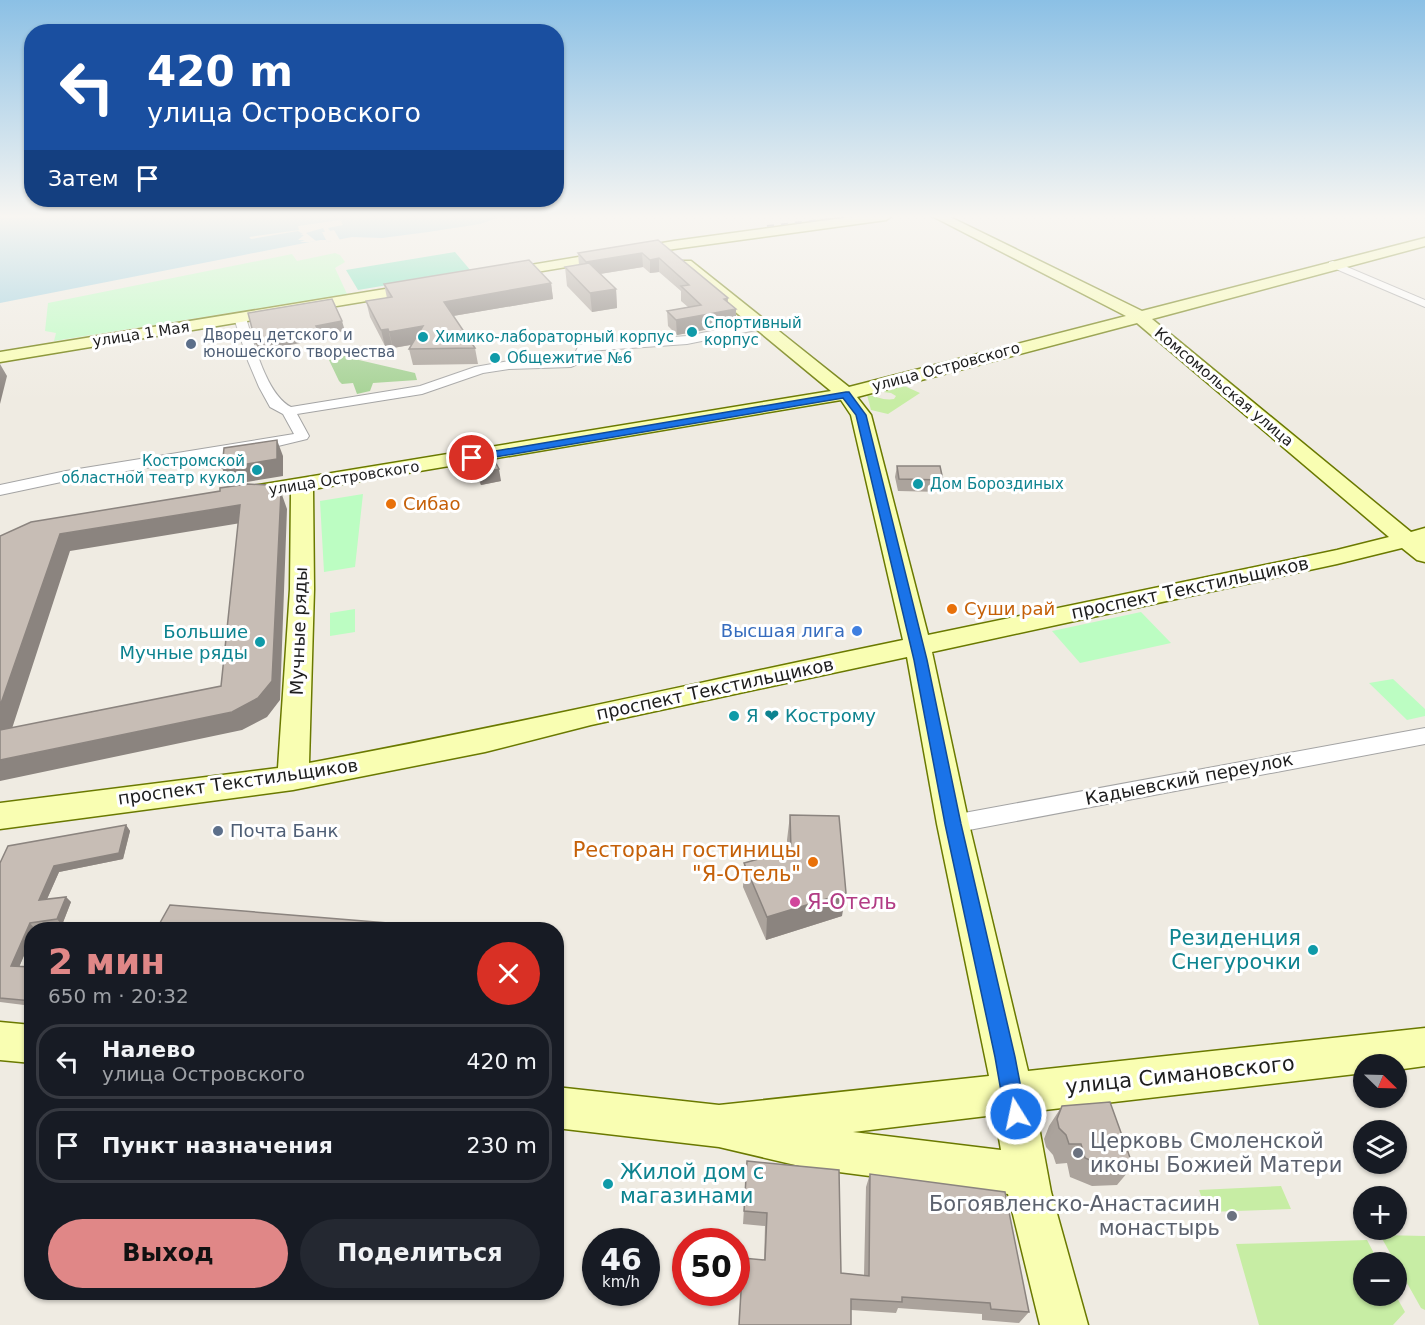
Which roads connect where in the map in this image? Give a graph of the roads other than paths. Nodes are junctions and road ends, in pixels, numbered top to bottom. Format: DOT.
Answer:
graph roads {
  1 [pos="702,278"];
  2 [pos="1062,278"];
  3 [pos="1281,278"];
  4 [pos="1364,278"];
  5 [pos="438,285"];
  6 [pos="1425,304"];
  7 [pos="1139,316"];
  8 [pos="240,318"];
  9 [pos="761,325"];
  10 [pos="0,357"];
  11 [pos="846,394"];
  12 [pos="289,411"];
  13 [pos="302,485"];
  14 [pos="0,490"];
  15 [pos="217,498"];
  16 [pos="1415,537"];
  17 [pos="1425,555"];
  18 [pos="916,646"];
  19 [pos="1425,736"];
  20 [pos="293,778"];
  21 [pos="0,816"];
  22 [pos="953,824"];
  23 [pos="0,1041"];
  24 [pos="24,1043"];
  25 [pos="1425,1047"];
  26 [pos="1012,1094"];
  27 [pos="564,1108"];
  28 [pos="720,1126"];
  29 [pos="1026,1175"];
  30 [pos="1064,1325"];
  1 -- 9 [label="street"];
  2 -- 7 [label="street, Комсомольская улица"];
  3 -- 7 [label="street, улица Островского"];
  4 -- 6 [label="street"];
  5 -- 8 [label="street, улица 1 Мая"];
  7 -- 11 [label="street, улица Островского"];
  7 -- 16 [label="street, Комсомольская улица"];
  8 -- 10 [label="street, улица 1 Мая"];
  8 -- 12 [label="street"];
  9 -- 11 [label="street"];
  9 -- 12 [label="street"];
  11 -- 13 [label="street, улица Островского"];
  11 -- 18 [label="street"];
  12 -- 14 [label="street"];
  13 -- 15 [label="street, улица Островского"];
  13 -- 20 [label="street, Мучные ряды"];
  16 -- 17 [label="street, Комсомольская улица"];
  16 -- 18 [label="street, проспект Текстильщиков"];
  18 -- 20 [label="street, проспект Текстильщиков"];
  18 -- 22 [label="street"];
  19 -- 22 [label="street, Кадыевский переулок"];
  20 -- 21 [label="street, проспект Текстильщиков"];
  22 -- 26 [label="street"];
  23 -- 24 [label="street"];
  25 -- 26 [label="street, улица Симановского"];
  26 -- 28 [label="street, улица Симановского"];
  26 -- 29 [label="street"];
  27 -- 28 [label="street, улица Симановского"];
  28 -- 29 [label="street, улица Симановского"];
  29 -- 30 [label="street"];
}
